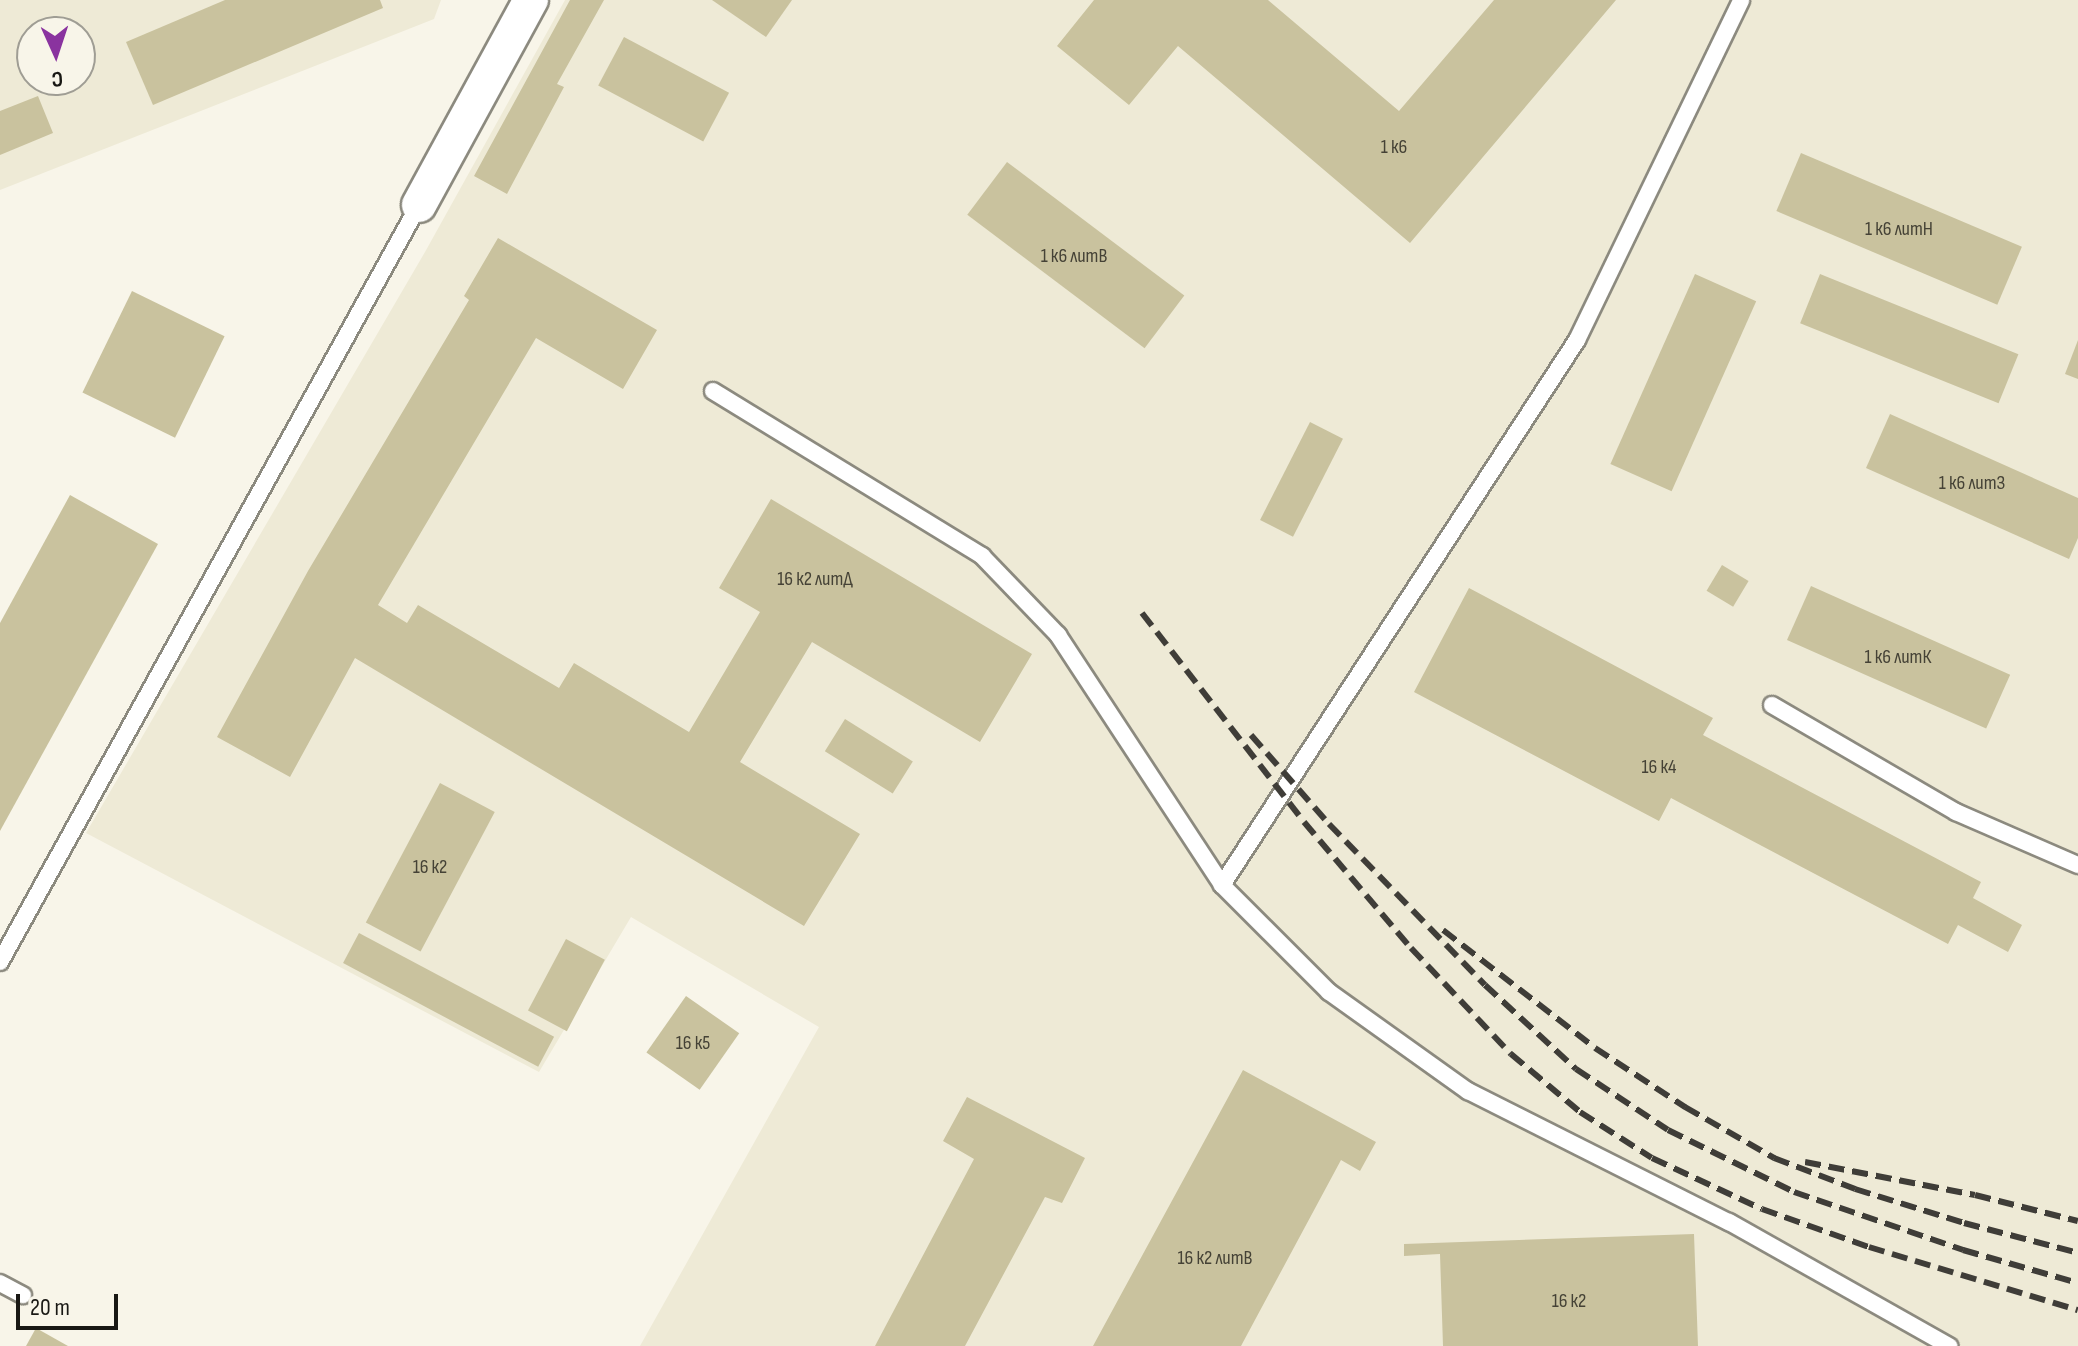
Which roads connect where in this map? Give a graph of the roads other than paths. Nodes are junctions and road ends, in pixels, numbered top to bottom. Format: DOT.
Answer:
graph roads {
  1 [pos="531,0"];
  2 [pos="1741,0"];
  3 [pos="419,205"];
  4 [pos="713,391"];
  5 [pos="1772,705"];
  6 [pos="2078,865"];
  7 [pos="1222,885"];
  8 [pos="0,962"];
  9 [pos="0,1283"];
  10 [pos="23,1295"];
  11 [pos="1949,1346"];
  1 -- 3 [label="street"];
  2 -- 7 [label="lane"];
  3 -- 8 [label="lane"];
  4 -- 7 [label="lane"];
  5 -- 6 [label="lane"];
  7 -- 11 [label="lane"];
  9 -- 10 [label="lane"];
}
